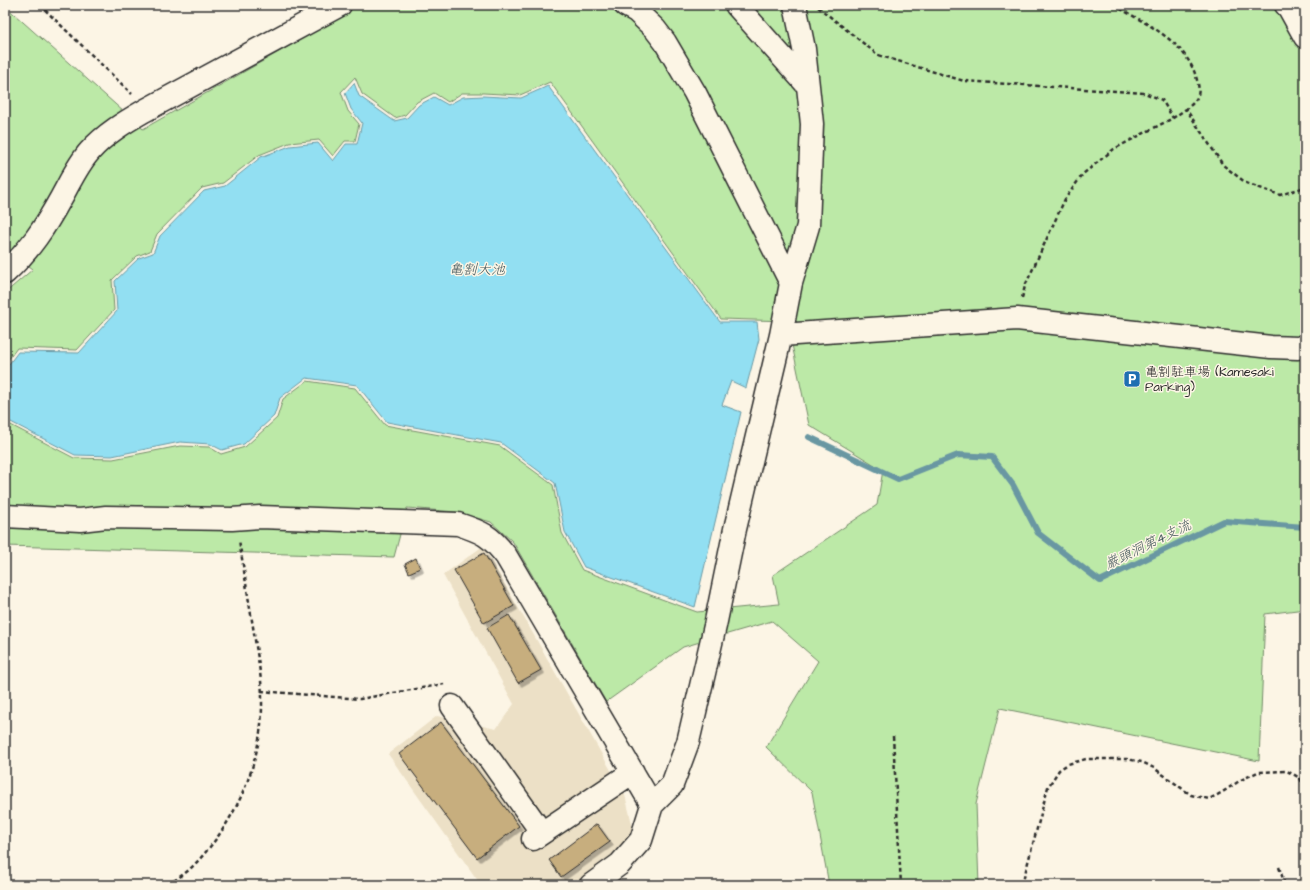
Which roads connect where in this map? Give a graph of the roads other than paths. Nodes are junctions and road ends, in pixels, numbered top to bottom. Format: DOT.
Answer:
graph roads {
  1 [pos="340,5"];
  2 [pos="625,5"];
  3 [pos="736,5"];
  4 [pos="795,5"];
  5 [pos="1286,5"];
  6 [pos="311,11"];
  7 [pos="1305,36"];
  8 [pos="808,86"];
  9 [pos="5,273"];
  10 [pos="791,283"];
  11 [pos="781,335"];
  12 [pos="1305,346"];
  13 [pos="5,516"];
  14 [pos="452,706"];
  15 [pos="633,772"];
  16 [pos="652,805"];
  17 [pos="590,885"];
  1 -- 6 [label="street"];
  2 -- 10 [label="street"];
  3 -- 8 [label="street"];
  4 -- 8 [label="street"];
  5 -- 7 [label="street"];
  6 -- 9 [label="street"];
  8 -- 10 [label="street"];
  10 -- 11 [label="street"];
  11 -- 12 [label="street"];
  11 -- 16 [label="street"];
  13 -- 15 [label="street"];
  14 -- 15 [label="street"];
  15 -- 16 [label="street"];
  16 -- 17 [label="street"];
}
